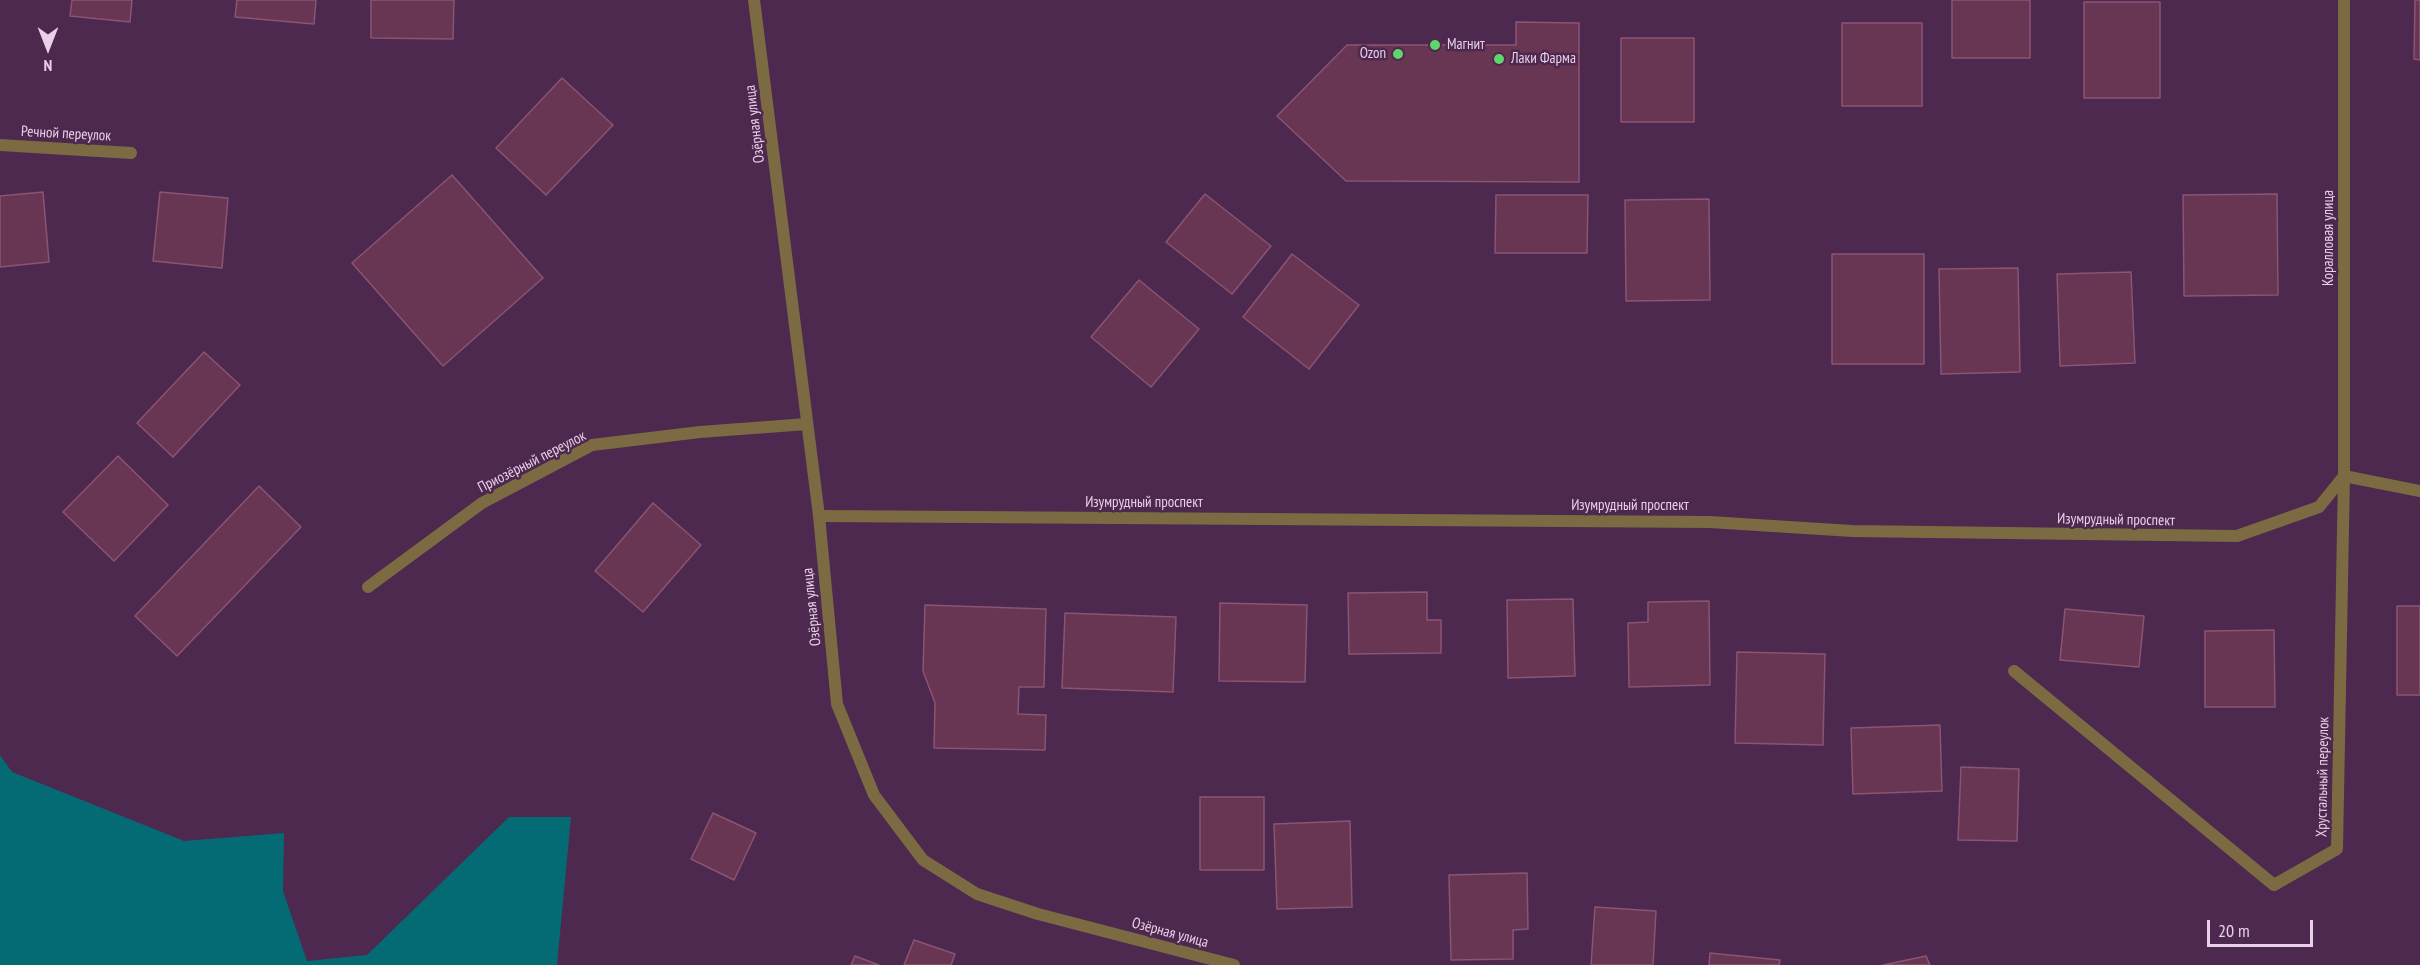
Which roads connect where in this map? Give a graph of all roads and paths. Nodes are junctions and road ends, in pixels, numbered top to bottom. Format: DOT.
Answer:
graph roads {
  1 [pos="754,0"];
  2 [pos="2344,0"];
  3 [pos="0,145"];
  4 [pos="130,153"];
  5 [pos="807,424"];
  6 [pos="2344,476"];
  7 [pos="2420,491"];
  8 [pos="819,516"];
  9 [pos="368,587"];
  10 [pos="2014,671"];
  11 [pos="1234,965"];
  1 -- 5 [label="street, Озёрная улица"];
  2 -- 6 [label="street, Коралловая улица"];
  3 -- 4 [label="street, Речной переулок"];
  5 -- 8 [label="street, Озёрная улица"];
  5 -- 9 [label="street, Приозёрный переулок"];
  6 -- 7 [label="street"];
  6 -- 8 [label="street, Изумрудный проспект"];
  6 -- 10 [label="street, Хрустальный переулок"];
  8 -- 11 [label="street, Озёрная улица"];
}
